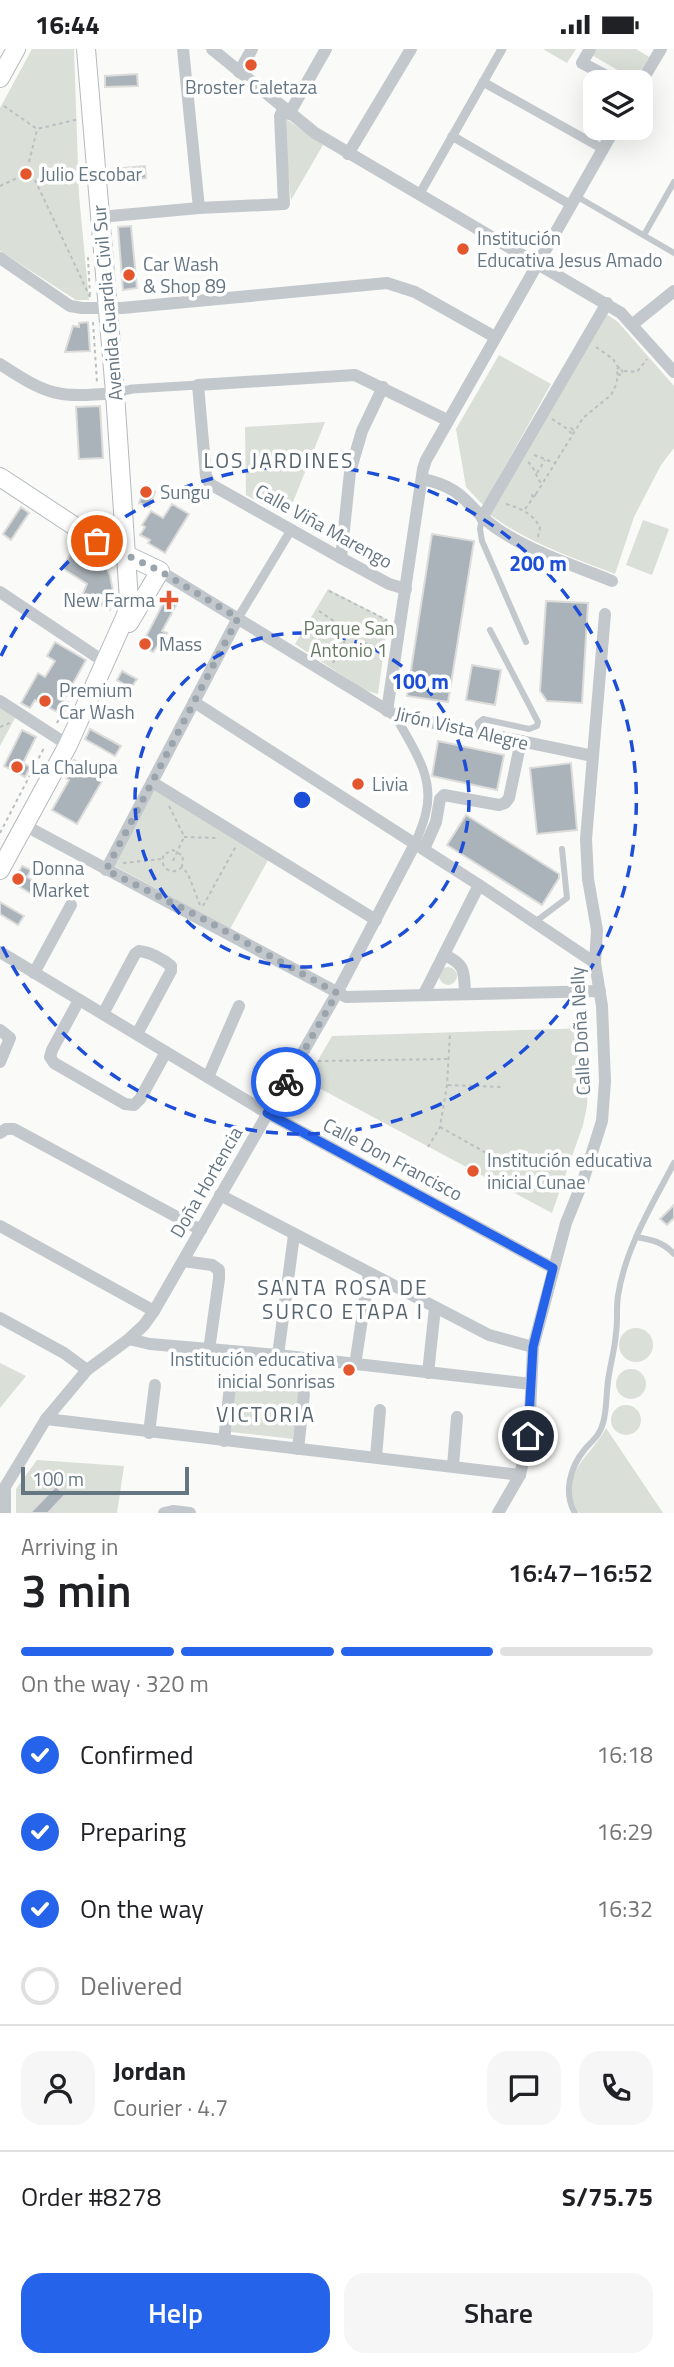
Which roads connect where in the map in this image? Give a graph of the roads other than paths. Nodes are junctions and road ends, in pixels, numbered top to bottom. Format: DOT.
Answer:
graph roads {
  1 [pos="16,49"];
  2 [pos="86,49"];
  3 [pos="183,49"];
  4 [pos="212,49"];
  5 [pos="252,49"];
  6 [pos="326,49"];
  7 [pos="411,49"];
  8 [pos="502,49"];
  9 [pos="590,49"];
  10 [pos="655,51"];
  11 [pos="595,70"];
  12 [pos="646,70"];
  13 [pos="239,72"];
  14 [pos="0,78"];
  15 [pos="483,82"];
  16 [pos="286,111"];
  17 [pos="452,136"];
  18 [pos="608,140"];
  19 [pos="603,149"];
  20 [pos="348,154"];
  21 [pos="674,182"];
  22 [pos="419,195"];
  23 [pos="573,201"];
  24 [pos="199,208"];
  25 [pos="100,217"];
  26 [pos="644,235"];
  27 [pos="674,253"];
  28 [pos="0,258"];
  29 [pos="537,264"];
  30 [pos="674,291"];
  31 [pos="607,303"];
  32 [pos="109,309"];
  33 [pos="633,324"];
  34 [pos="495,337"];
  35 [pos="0,364"];
  36 [pos="674,372"];
  37 [pos="198,385"];
  38 [pos="383,387"];
  39 [pos="116,393"];
  40 [pos="447,420"];
  41 [pos="0,477"];
  42 [pos="422,479"];
  43 [pos="482,518"];
  44 [pos="291,530"];
  45 [pos="127,557"];
  46 [pos="341,558"];
  47 [pos="160,571"];
  48 [pos="612,581"];
  49 [pos="406,589"];
  50 [pos="0,592"];
  51 [pos="606,614"];
  52 [pos="238,618"];
  53 [pos="490,629"];
  54 [pos="526,642"];
  55 [pos="106,663"];
  56 [pos="0,701"];
  57 [pos="194,702"];
  58 [pos="391,713"];
  59 [pos="476,732"];
  60 [pos="521,741"];
  61 [pos="68,745"];
  62 [pos="593,756"];
  63 [pos="152,782"];
  64 [pos="24,825"];
  65 [pos="419,846"];
  66 [pos="562,849"];
  67 [pos="111,867"];
  68 [pos="0,870"];
  69 [pos="479,885"];
  70 [pos="71,905"];
  71 [pos="376,920"];
  72 [pos="534,922"];
  73 [pos="0,953"];
  74 [pos="443,955"];
  75 [pos="595,963"];
  76 [pos="34,973"];
  77 [pos="600,991"];
  78 [pos="337,993"];
  79 [pos="465,994"];
  80 [pos="424,995"];
  81 [pos="79,1000"];
  82 [pos="239,1006"];
  83 [pos="103,1014"];
  84 [pos="0,1030"];
  85 [pos="137,1034"];
  86 [pos="166,1052"];
  87 [pos="0,1062"];
  88 [pos="208,1077"];
  89 [pos="267,1113"];
  90 [pos="3,1131"];
  91 [pos="674,1163"];
  92 [pos="220,1195"];
  93 [pos="0,1226"];
  94 [pos="201,1230"];
  95 [pos="294,1235"];
  96 [pos="636,1237"];
  97 [pos="674,1254"];
  98 [pos="183,1261"];
  99 [pos="553,1268"];
  100 [pos="369,1273"];
  101 [pos="435,1308"];
  102 [pos="154,1311"];
  103 [pos="0,1318"];
  104 [pos="129,1339"];
  105 [pos="533,1347"];
  106 [pos="209,1350"];
  107 [pos="278,1355"];
  108 [pos="355,1365"];
  109 [pos="88,1370"];
  110 [pos="428,1373"];
  111 [pos="531,1384"];
  112 [pos="155,1385"];
  113 [pos="230,1386"];
  114 [pos="304,1394"];
  115 [pos="380,1410"];
  116 [pos="457,1417"];
  117 [pos="46,1419"];
  118 [pos="149,1433"];
  119 [pos="225,1441"];
  120 [pos="298,1449"];
  121 [pos="376,1457"];
  122 [pos="453,1466"];
  123 [pos="520,1475"];
  124 [pos="5,1513"];
  125 [pos="164,1513"];
  126 [pos="190,1513"];
  127 [pos="498,1513"];
  128 [pos="575,1513"];
  1 -- 14 [label="main road"];
  2 -- 25 [label="main road, Avenida Guardia Civil Sur"];
  3 -- 24 [label="street"];
  4 -- 13 [label="street"];
  5 -- 13 [label="street"];
  6 -- 16 [label="street"];
  7 -- 20 [label="street"];
  8 -- 15 [label="street"];
  9 -- 11 [label="street"];
  10 -- 12 [label="street"];
  13 -- 16 [label="street"];
  15 -- 17 [label="street"];
  15 -- 19 [label="street"];
  16 -- 20 [label="street"];
  16 -- 24 [label="street"];
  17 -- 22 [label="street"];
  17 -- 23 [label="street"];
  18 -- 19 [label="street"];
  19 -- 23 [label="street"];
  20 -- 22 [label="street"];
  21 -- 26 [label="lane"];
  22 -- 29 [label="street"];
  23 -- 26 [label="lane"];
  23 -- 29 [label="street"];
  24 -- 25 [label="street"];
  25 -- 32 [label="main road, Avenida Guardia Civil Sur"];
  26 -- 27 [label="lane"];
  28 -- 32 [label="street"];
  29 -- 31 [label="street"];
  29 -- 34 [label="street"];
  30 -- 33 [label="street"];
  31 -- 33 [label="street"];
  31 -- 43 [label="street"];
  32 -- 34 [label="street"];
  32 -- 39 [label="main road, Avenida Guardia Civil Sur"];
  33 -- 36 [label="street"];
  34 -- 40 [label="street"];
  35 -- 39 [label="street"];
  37 -- 38 [label="street"];
  37 -- 39 [label="street"];
  37 -- 44 [label="street, Calle Viña Marengo"];
  38 -- 40 [label="street"];
  38 -- 46 [label="street"];
  39 -- 45 [label="main road, Avenida Guardia Civil Sur"];
  40 -- 42 [label="street"];
  41 -- 45 [label="main road"];
  42 -- 43 [label="street"];
  42 -- 49 [label="street"];
  43 -- 48 [label="street"];
  43 -- 54 [label="lane"];
  44 -- 46 [label="street, Calle Viña Marengo"];
  44 -- 52 [label="street"];
  45 -- 47 [label="main road"];
  45 -- 55 [label="main road, Avenida Guardia Civil Sur"];
  46 -- 49 [label="street, Calle Viña Marengo"];
  47 -- 52 [label="street, Jirón Vista Alegre"];
  47 -- 55 [label="main road, Avenida Guardia Civil Sur"];
  49 -- 58 [label="street"];
  50 -- 55 [label="street"];
  51 -- 62 [label="street, Calle Doña Nelly"];
  52 -- 57 [label="street"];
  52 -- 58 [label="street, Jirón Vista Alegre"];
  53 -- 59 [label="lane"];
  55 -- 61 [label="main road, Avenida Guardia Civil Sur"];
  56 -- 61 [label="street"];
  57 -- 63 [label="street"];
  57 -- 65 [label="street"];
  58 -- 59 [label="street, Jirón Vista Alegre"];
  58 -- 65 [label="street"];
  59 -- 60 [label="street, Jirón Vista Alegre"];
  60 -- 62 [label="street, Jirón Vista Alegre"];
  60 -- 65 [label="street, Doña Hortencia"];
  61 -- 64 [label="main road, Avenida Guardia Civil Sur"];
  62 -- 75 [label="street, Calle Doña Nelly"];
  63 -- 67 [label="street"];
  63 -- 71 [label="street"];
  64 -- 67 [label="street"];
  64 -- 68 [label="main road, Avenida Guardia Civil Sur"];
  65 -- 69 [label="street"];
  65 -- 71 [label="street, Doña Hortencia"];
  66 -- 72 [label="lane"];
  67 -- 78 [label="street"];
  69 -- 72 [label="street"];
  69 -- 74 [label="street"];
  70 -- 76 [label="street"];
  71 -- 78 [label="street, Doña Hortencia"];
  72 -- 75 [label="street"];
  73 -- 76 [label="street, Calle Don Francisco"];
  74 -- 79 [label="street"];
  74 -- 80 [label="street"];
  75 -- 77 [label="street, Calle Doña Nelly"];
  76 -- 81 [label="street, Calle Don Francisco"];
  77 -- 79 [label="street"];
  77 -- 99 [label="street, Calle Doña Nelly"];
  78 -- 80 [label="street"];
  78 -- 89 [label="street, Doña Hortencia"];
  79 -- 80 [label="street"];
  81 -- 83 [label="street, Calle Don Francisco"];
  81 -- 86 [label="street"];
  82 -- 88 [label="street"];
  83 -- 85 [label="street, Calle Don Francisco"];
  83 -- 85 [label="street"];
  84 -- 87 [label="street"];
  85 -- 86 [label="street, Calle Don Francisco"];
  86 -- 88 [label="street, Calle Don Francisco"];
  88 -- 89 [label="street, Calle Don Francisco"];
  89 -- 92 [label="street, Doña Hortencia"];
  89 -- 99 [label="street, Calle Don Francisco"];
  90 -- 94 [label="street"];
  91 -- 96 [label="lane"];
  92 -- 94 [label="street, Doña Hortencia"];
  92 -- 95 [label="street"];
  93 -- 102 [label="street"];
  94 -- 98 [label="street, Doña Hortencia"];
  95 -- 100 [label="street"];
  95 -- 107 [label="street"];
  96 -- 97 [label="lane"];
  96 -- 128 [label="lane"];
  98 -- 102 [label="street, Doña Hortencia"];
  98 -- 106 [label="street"];
  99 -- 105 [label="street, Calle Doña Nelly"];
  100 -- 101 [label="street"];
  100 -- 108 [label="street"];
  101 -- 105 [label="street"];
  101 -- 110 [label="street"];
  102 -- 104 [label="street, Doña Hortencia"];
  103 -- 109 [label="street"];
  104 -- 106 [label="street"];
  104 -- 109 [label="street, Doña Hortencia"];
  105 -- 111 [label="street, Calle Doña Nelly"];
  106 -- 107 [label="street"];
  107 -- 108 [label="street"];
  108 -- 110 [label="street"];
  109 -- 117 [label="street, Doña Hortencia"];
  110 -- 111 [label="street"];
  111 -- 123 [label="street, Calle Doña Nelly"];
  112 -- 118 [label="street"];
  113 -- 119 [label="street"];
  114 -- 120 [label="street"];
  115 -- 121 [label="street"];
  116 -- 122 [label="street"];
  117 -- 118 [label="street"];
  117 -- 124 [label="street, Doña Hortencia"];
  118 -- 119 [label="street"];
  119 -- 120 [label="street"];
  120 -- 121 [label="street"];
  121 -- 122 [label="street"];
  122 -- 123 [label="street"];
  123 -- 127 [label="street, Calle Doña Nelly"];
  125 -- 126 [label="street"];
}
